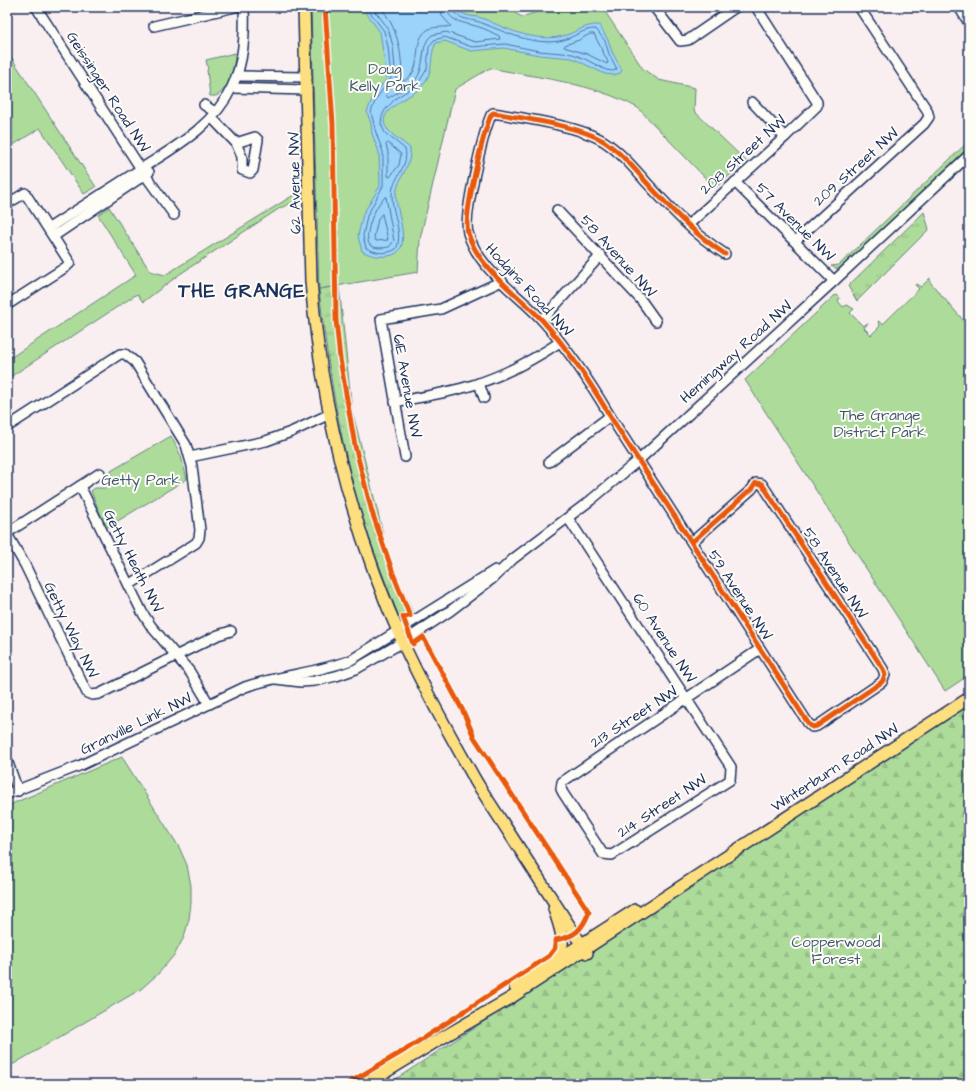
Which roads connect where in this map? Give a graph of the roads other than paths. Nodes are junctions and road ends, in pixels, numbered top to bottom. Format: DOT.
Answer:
graph roads {
  1 [pos="36,7"];
  2 [pos="235,7"];
  3 [pos="244,7"];
  4 [pos="299,7"];
  5 [pos="304,7"];
  6 [pos="654,7"];
  7 [pos="736,7"];
  8 [pos="756,7"];
  9 [pos="859,7"];
  10 [pos="959,7"];
  11 [pos="969,22"];
  12 [pos="154,26"];
  13 [pos="305,51"];
  14 [pos="236,76"];
  15 [pos="307,77"];
  16 [pos="232,88"];
  17 [pos="308,90"];
  18 [pos="752,102"];
  19 [pos="204,105"];
  20 [pos="214,115"];
  21 [pos="785,137"];
  22 [pos="236,143"];
  23 [pos="969,154"];
  24 [pos="143,172"];
  25 [pos="735,182"];
  26 [pos="7,204"];
  27 [pos="557,210"];
  28 [pos="174,215"];
  29 [pos="688,225"];
  30 [pos="51,232"];
  31 [pos="796,241"];
  32 [pos="725,254"];
  33 [pos="601,256"];
  34 [pos="502,281"];
  35 [pos="834,281"];
  36 [pos="7,305"];
  37 [pos="542,320"];
  38 [pos="656,321"];
  39 [pos="560,342"];
  40 [pos="479,382"];
  41 [pos="484,398"];
  42 [pos="395,402"];
  43 [pos="327,415"];
  44 [pos="610,416"];
  45 [pos="7,428"];
  46 [pos="190,457"];
  47 [pos="405,457"];
  48 [pos="639,460"];
  49 [pos="549,462"];
  50 [pos="100,473"];
  51 [pos="80,486"];
  52 [pos="568,518"];
  53 [pos="7,533"];
  54 [pos="692,542"];
  55 [pos="513,559"];
  56 [pos="129,586"];
  57 [pos="231,631"];
  58 [pos="395,633"];
  59 [pos="400,644"];
  60 [pos="760,649"];
  61 [pos="177,656"];
  62 [pos="276,679"];
  63 [pos="969,698"];
  64 [pos="687,699"];
  65 [pos="209,704"];
  66 [pos="808,723"];
  67 [pos="7,760"];
  68 [pos="732,776"];
  69 [pos="18,791"];
  70 [pos="7,794"];
  71 [pos="606,856"];
  72 [pos="550,897"];
  73 [pos="584,949"];
  74 [pos="556,960"];
  75 [pos="434,1042"];
  76 [pos="366,1084"];
  1 -- 24 [label="street, Geissinger Road NW"];
  2 -- 12 [label="street"];
  3 -- 14 [label="street"];
  4 -- 13 [label="main road, 62 Avenue NW"];
  5 -- 13 [label="main road, 62 Avenue NW"];
  6 -- 7 [label="street"];
  8 -- 21 [label="street, 208 Street NW"];
  9 -- 31 [label="street, 209 Street NW"];
  10 -- 11 [label="street"];
  13 -- 15 [label="main road, 62 Avenue NW"];
  14 -- 15 [label="street"];
  14 -- 16 [label="street"];
  15 -- 17 [label="main road, 62 Avenue NW"];
  16 -- 17 [label="street"];
  16 -- 20 [label="street"];
  17 -- 43 [label="main road, 62 Avenue NW"];
  18 -- 21 [label="street"];
  19 -- 20 [label="street"];
  20 -- 22 [label="street"];
  20 -- 24 [label="street"];
  21 -- 25 [label="street, 208 Street NW"];
  23 -- 35 [label="street, Hemingway Road NW"];
  24 -- 28 [label="street, Geissinger Road NW"];
  24 -- 30 [label="street"];
  25 -- 29 [label="street, 208 Street NW"];
  25 -- 31 [label="street, 57 Avenue NW"];
  26 -- 30 [label="street"];
  27 -- 33 [label="street, 58 Avenue NW"];
  29 -- 32 [label="street, Hodgins Road NW"];
  29 -- 34 [label="street, Hodgins Road NW"];
  30 -- 36 [label="street"];
  31 -- 35 [label="street, 57 Avenue NW"];
  33 -- 37 [label="street"];
  33 -- 38 [label="street, 58 Avenue NW"];
  34 -- 37 [label="street, Hodgins Road NW"];
  34 -- 42 [label="street, 61E Avenue NW"];
  35 -- 48 [label="street, Hemingway Road NW"];
  37 -- 39 [label="street, Hodgins Road NW"];
  39 -- 40 [label="street"];
  39 -- 44 [label="street, Hodgins Road NW"];
  40 -- 41 [label="street"];
  40 -- 42 [label="street"];
  42 -- 47 [label="street, 61E Avenue NW"];
  43 -- 46 [label="street"];
  43 -- 58 [label="main road, 62 Avenue NW"];
  44 -- 48 [label="street, Hodgins Road NW"];
  44 -- 49 [label="street"];
  45 -- 46 [label="street"];
  46 -- 56 [label="street"];
  48 -- 52 [label="street, Hemingway Road NW"];
  48 -- 54 [label="street, 59 Avenue NW"];
  50 -- 51 [label="street"];
  51 -- 53 [label="street"];
  51 -- 56 [label="street, Getty Heath NW"];
  52 -- 55 [label="street, Hemingway Road NW"];
  52 -- 64 [label="street, 60 Avenue NW"];
  53 -- 61 [label="street, Getty Way NW"];
  54 -- 60 [label="street, 59 Avenue NW"];
  54 -- 66 [label="street, 58 Avenue NW"];
  55 -- 58 [label="street, Hemingway Road NW"];
  55 -- 59 [label="street, Hemingway Road NW"];
  56 -- 61 [label="street, Getty Heath NW"];
  57 -- 61 [label="street"];
  58 -- 59 [label="main road, 62 Avenue NW"];
  58 -- 62 [label="street, Granville Link NW"];
  59 -- 62 [label="street, Granville Link NW"];
  59 -- 72 [label="main road, 62 Avenue NW"];
  60 -- 64 [label="street, 213 Street NW"];
  60 -- 66 [label="street, 59 Avenue NW"];
  61 -- 65 [label="street, Getty Heath NW"];
  62 -- 65 [label="street, Granville Link NW"];
  63 -- 73 [label="main road, Winterburn Road NW"];
  64 -- 68 [label="street, 60 Avenue NW"];
  64 -- 71 [label="street, 213 Street NW"];
  65 -- 69 [label="street, Granville Link NW"];
  67 -- 69 [label="street"];
  68 -- 71 [label="street, 214 Street NW"];
  69 -- 70 [label="street, Granville Link NW"];
  72 -- 73 [label="main road, 62 Avenue NW"];
  72 -- 74 [label="main road"];
  73 -- 74 [label="main road, Winterburn Road NW"];
  73 -- 75 [label="main road, Winterburn Road NW"];
  74 -- 75 [label="main road, Winterburn Road NW"];
  75 -- 76 [label="main road, Winterburn Road NW"];
}
